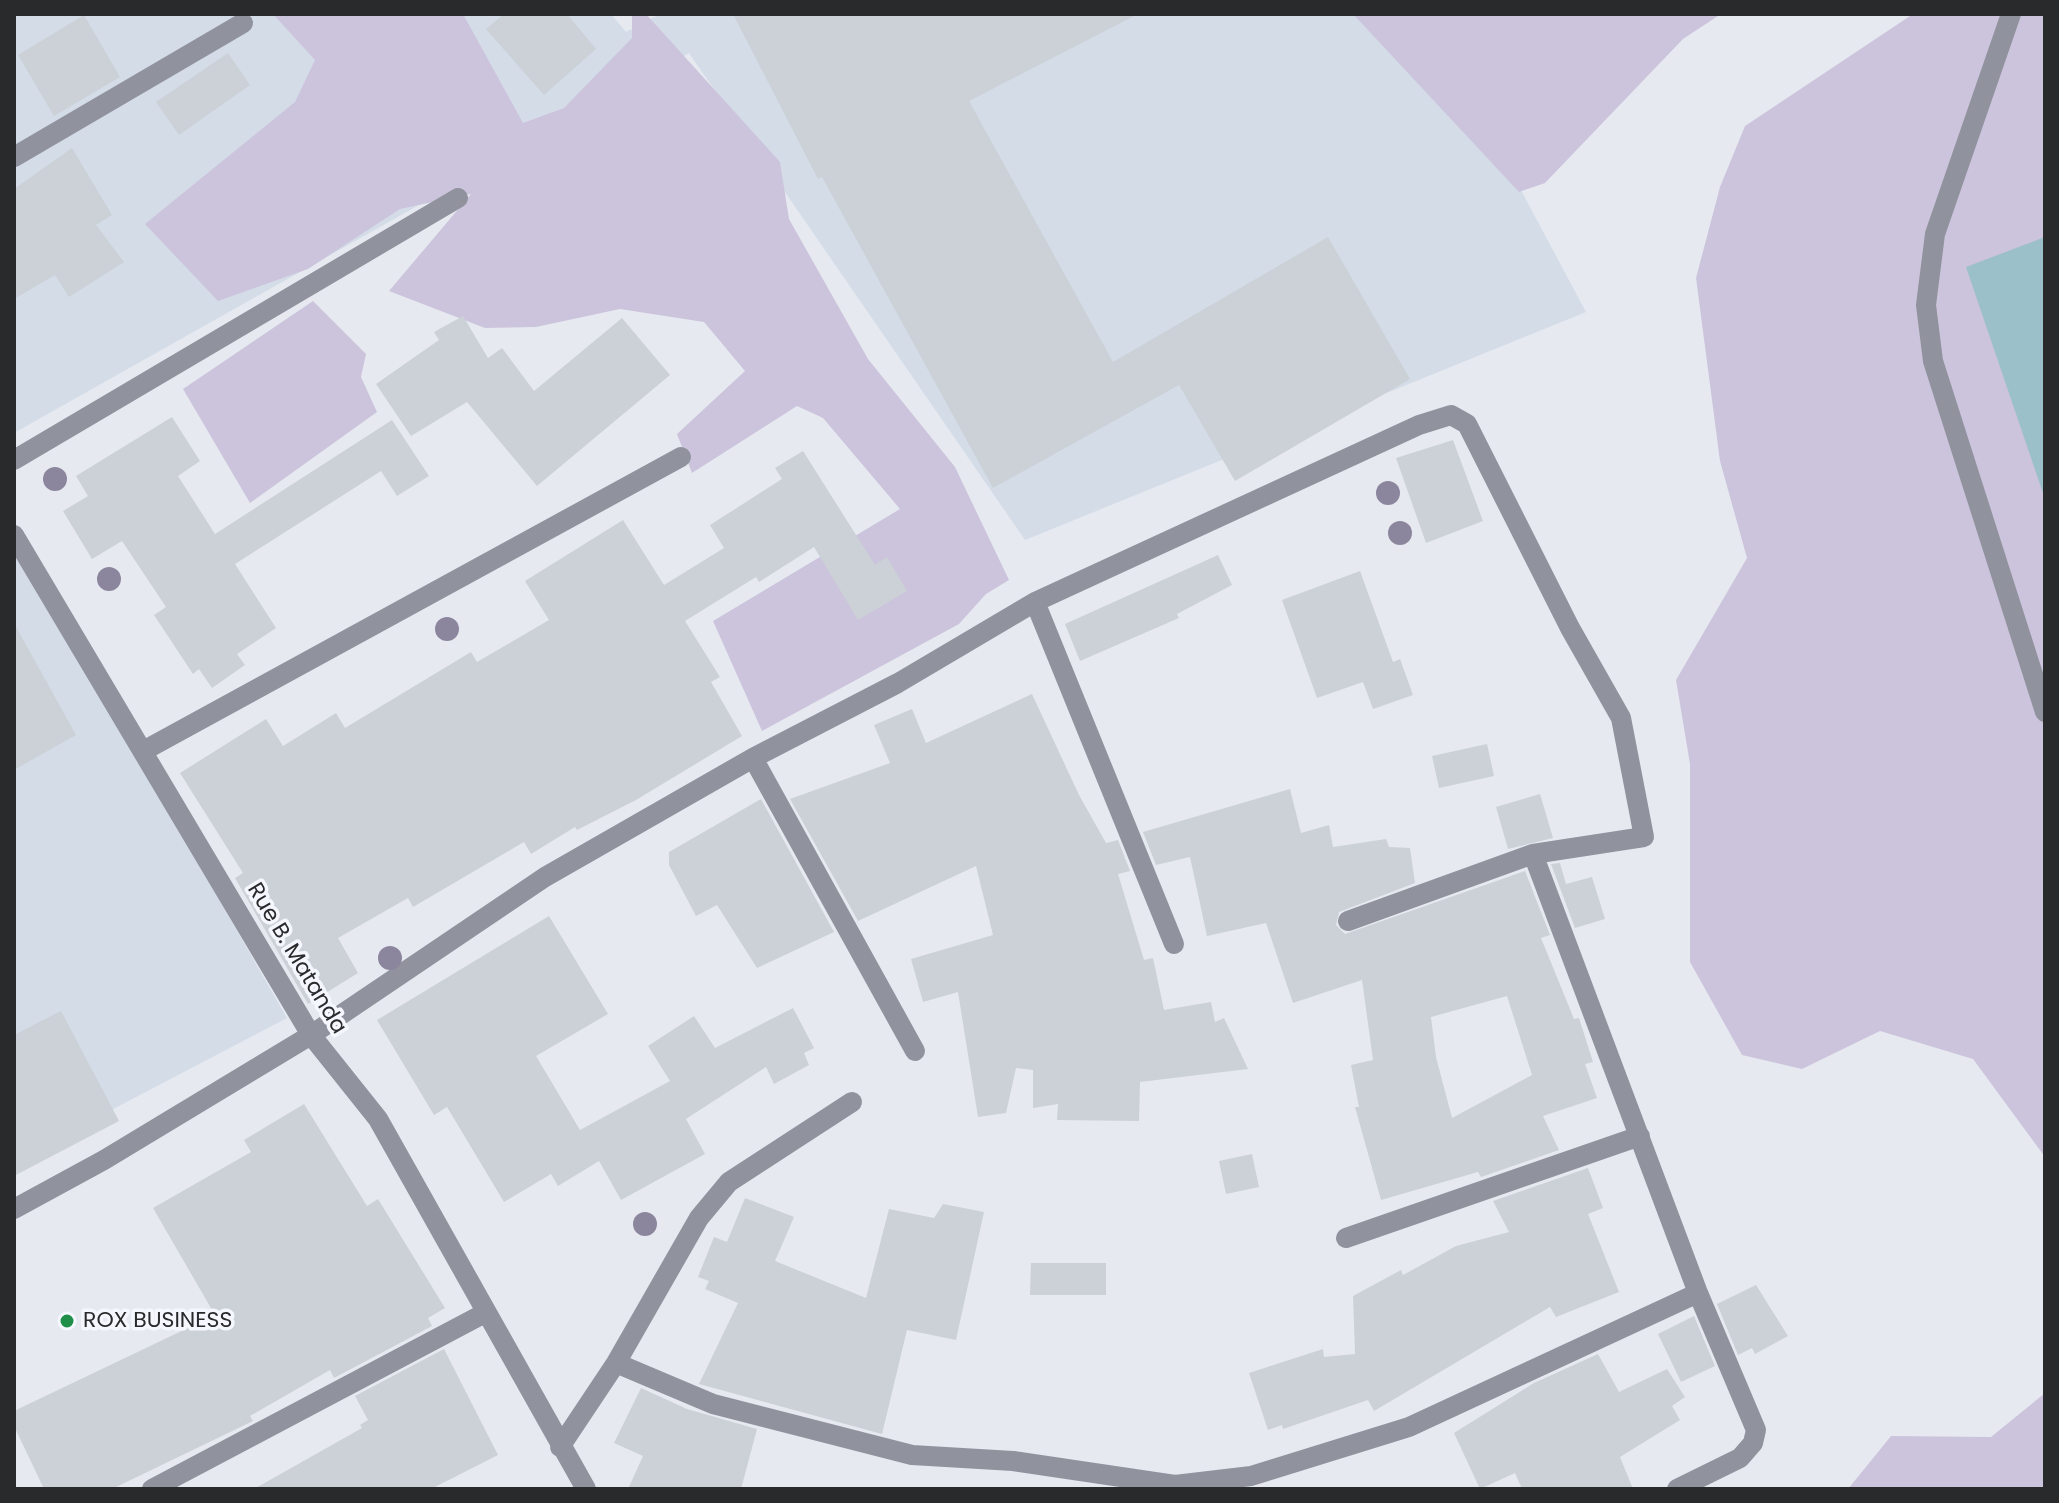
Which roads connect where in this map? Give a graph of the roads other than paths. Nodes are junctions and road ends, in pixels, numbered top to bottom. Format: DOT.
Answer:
graph roads {
  1 [pos="2011,14"];
  2 [pos="243,23"];
  3 [pos="14,157"];
  4 [pos="458,198"];
  5 [pos="681,457"];
  6 [pos="14,460"];
  7 [pos="14,535"];
  8 [pos="1035,602"];
  9 [pos="2045,712"];
  10 [pos="145,750"];
  11 [pos="753,758"];
  12 [pos="1533,854"];
  13 [pos="1348,921"];
  14 [pos="1174,944"];
  15 [pos="311,1035"];
  16 [pos="915,1051"];
  17 [pos="852,1102"];
  18 [pos="1640,1136"];
  19 [pos="14,1209"];
  20 [pos="1346,1238"];
  21 [pos="1698,1293"];
  22 [pos="485,1313"];
  23 [pos="616,1363"];
  24 [pos="560,1447"];
  25 [pos="152,1489"];
  26 [pos="586,1489"];
  27 [pos="1677,1489"];
  1 -- 9 [label="street"];
  2 -- 3 [label="street"];
  4 -- 6 [label="street"];
  5 -- 10 [label="street"];
  7 -- 10 [label="street, Rue B. Matanda"];
  8 -- 11 [label="street"];
  8 -- 12 [label="street"];
  8 -- 14 [label="street"];
  10 -- 15 [label="street, Rue B. Matanda"];
  11 -- 15 [label="street"];
  11 -- 16 [label="street"];
  12 -- 13 [label="street"];
  12 -- 18 [label="street"];
  15 -- 19 [label="street"];
  15 -- 22 [label="street, Rue B. Matanda"];
  17 -- 23 [label="street"];
  18 -- 20 [label="street"];
  18 -- 21 [label="street"];
  21 -- 23 [label="street"];
  21 -- 27 [label="street"];
  22 -- 24 [label="street, Rue B. Matanda"];
  22 -- 25 [label="street"];
  23 -- 24 [label="street"];
  24 -- 26 [label="street, Rue B. Matanda"];
}
